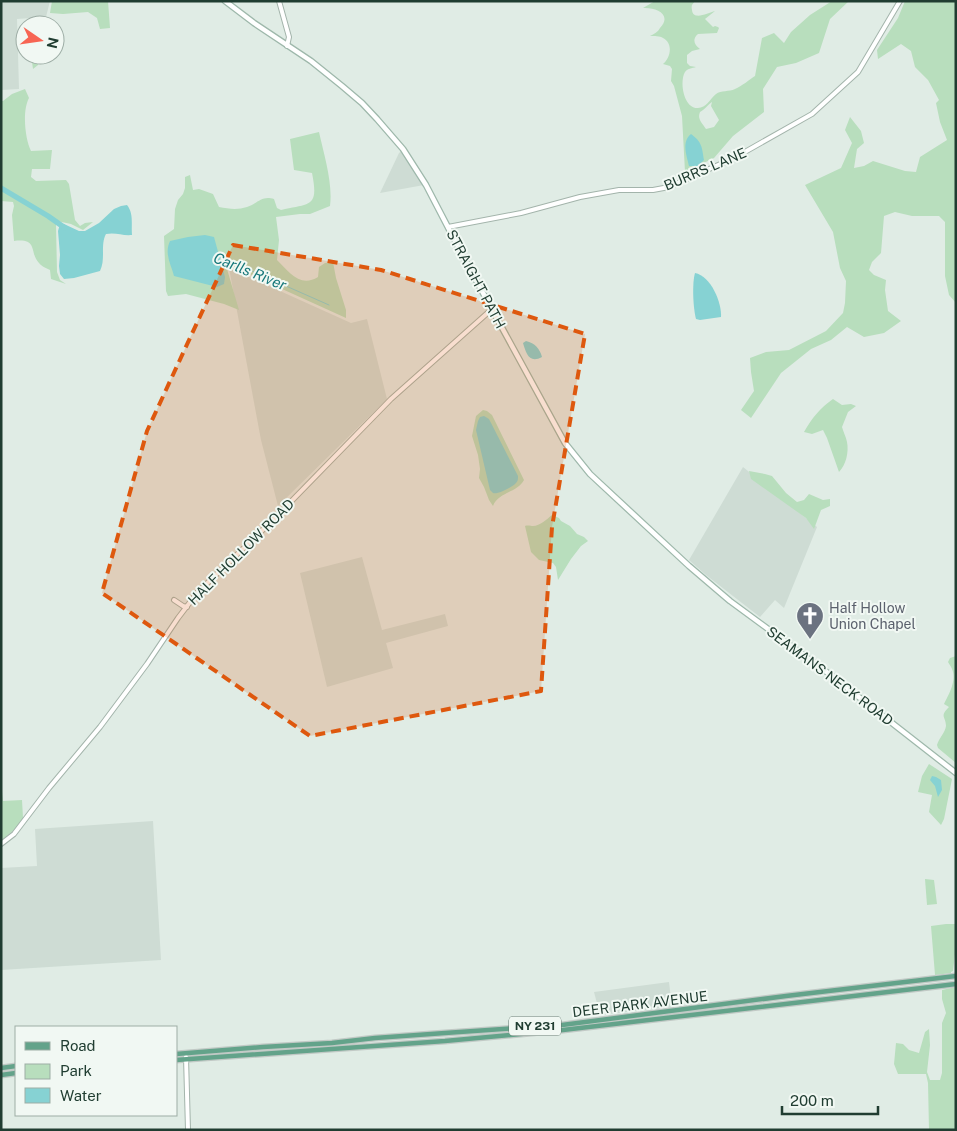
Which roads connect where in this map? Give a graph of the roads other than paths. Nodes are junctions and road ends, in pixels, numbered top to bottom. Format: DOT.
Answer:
graph roads {
  1 [pos="225,1"];
  2 [pos="279,1"];
  3 [pos="900,1"];
  4 [pos="287,46"];
  5 [pos="448,228"];
  6 [pos="492,309"];
  7 [pos="704,578"];
  8 [pos="174,600"];
  9 [pos="187,606"];
  10 [pos="956,773"];
  11 [pos="1,844"];
  12 [pos="956,976"];
  13 [pos="956,984"];
  14 [pos="186,1053"];
  15 [pos="178,1054"];
  16 [pos="178,1060"];
  17 [pos="186,1060"];
  18 [pos="15,1066"];
  19 [pos="1,1068"];
  20 [pos="15,1073"];
  21 [pos="1,1075"];
  22 [pos="188,1130"];
  1 -- 4 [label="main road, STRAIGHT PATH"];
  2 -- 4 [label="street"];
  3 -- 5 [label="street, BURRS LANE"];
  4 -- 5 [label="main road, STRAIGHT PATH"];
  5 -- 6 [label="main road, STRAIGHT PATH"];
  6 -- 7 [label="main road, STRAIGHT PATH"];
  6 -- 9 [label="street, HALF HOLLOW ROAD"];
  7 -- 10 [label="main road, SEAMANS NECK ROAD"];
  8 -- 9 [label="street"];
  9 -- 11 [label="street, HALF HOLLOW ROAD"];
  12 -- 14 [label="main road, DEER PARK AVENUE / NY 231"];
  13 -- 17 [label="main road, DEER PARK AVENUE / NY 231"];
  14 -- 15 [label="main road, DEER PARK AVENUE / NY 231"];
  14 -- 17 [label="street"];
  16 -- 17 [label="main road, DEER PARK AVENUE / NY 231"];
  17 -- 22 [label="street"];
  18 -- 19 [label="main road"];
  20 -- 21 [label="main road"];
}
